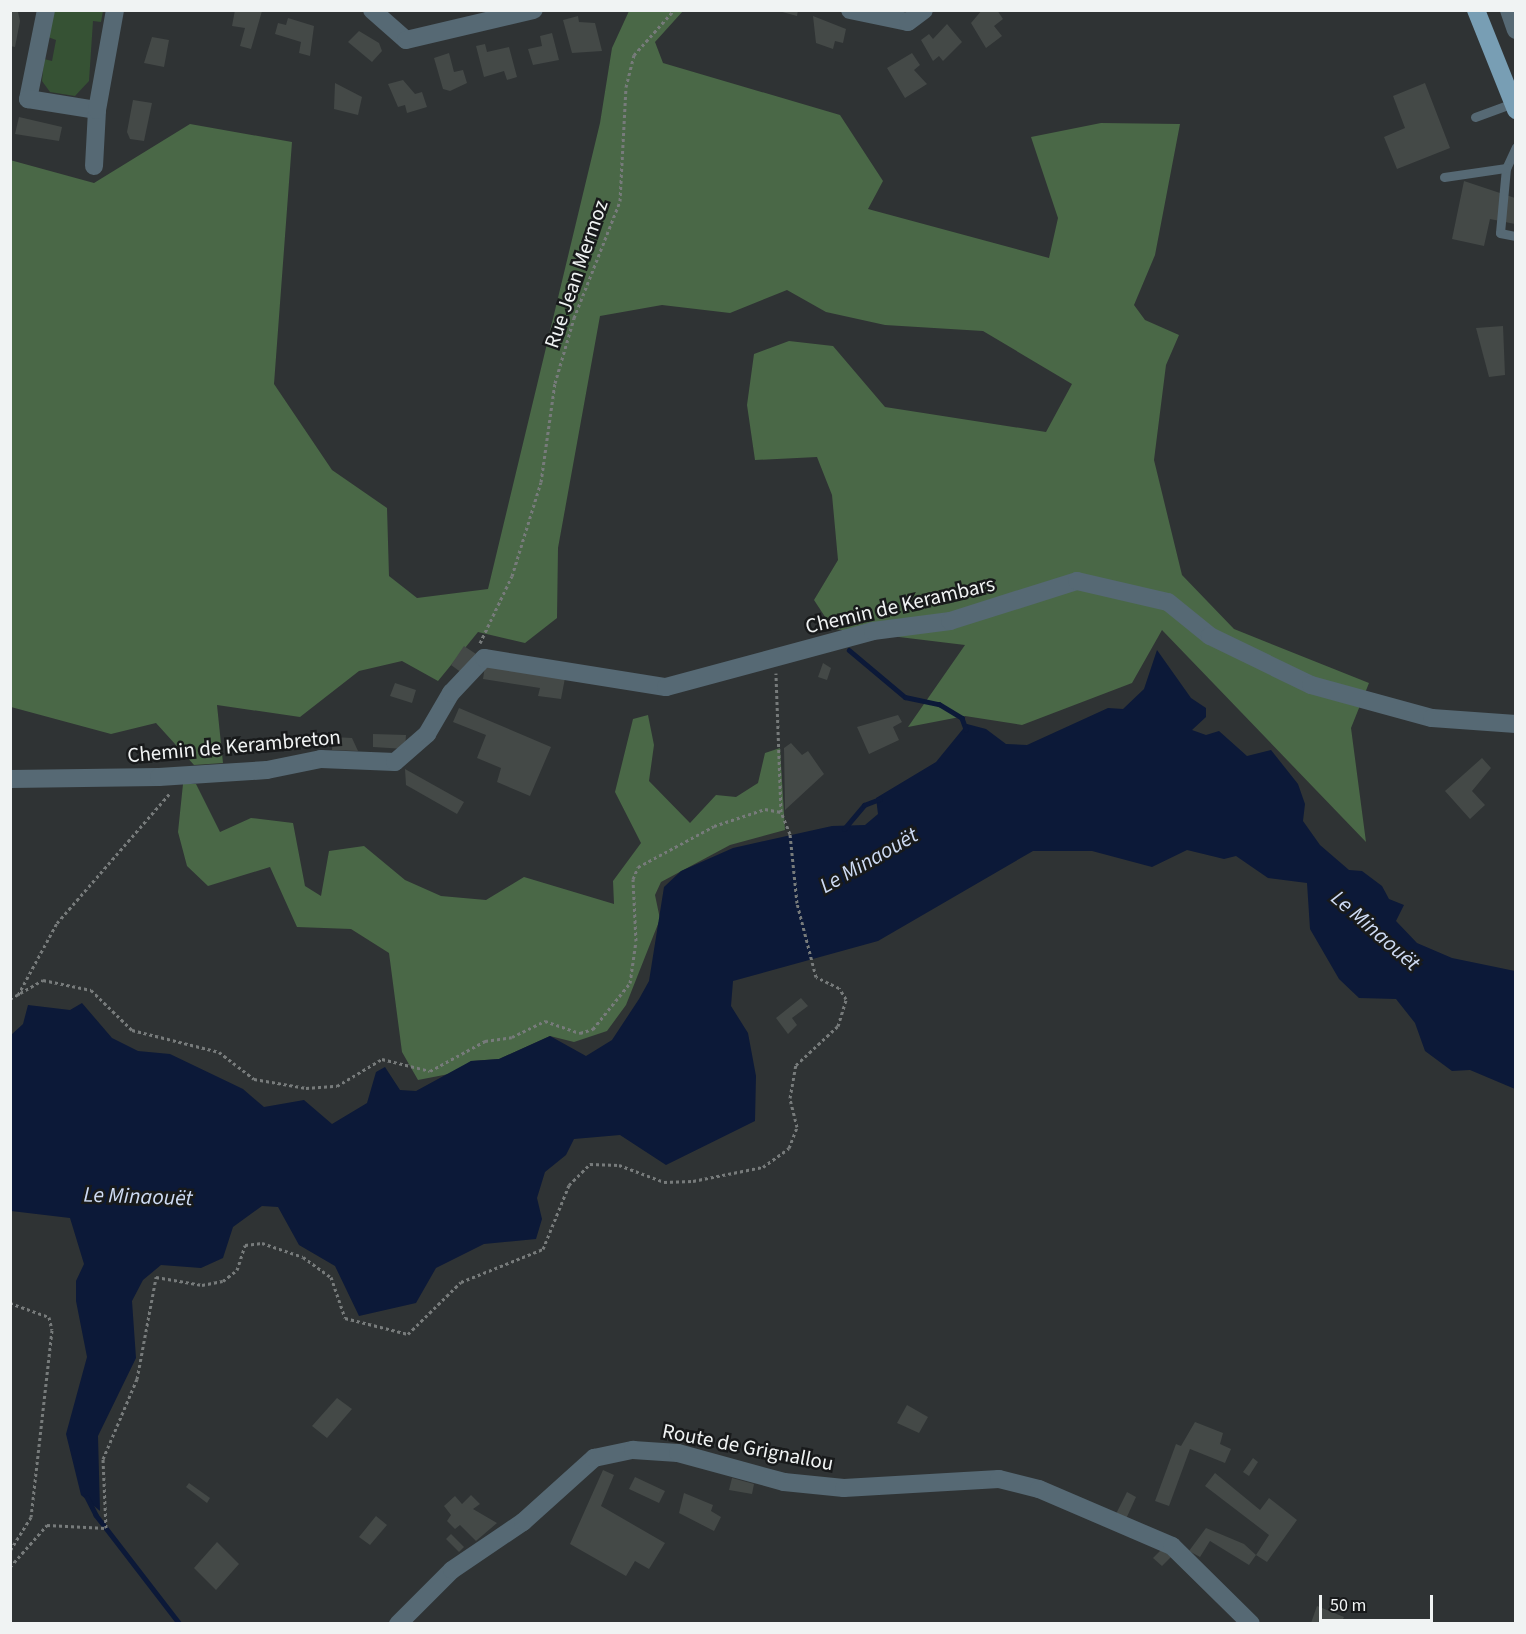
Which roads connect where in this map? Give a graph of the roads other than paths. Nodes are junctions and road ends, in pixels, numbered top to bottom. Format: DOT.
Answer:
graph roads {
  1 [pos="45,10"];
  2 [pos="115,10"];
  3 [pos="372,10"];
  4 [pos="534,10"];
  5 [pos="850,10"];
  6 [pos="924,10"];
  7 [pos="1476,10"];
  8 [pos="1509,10"];
  9 [pos="1515,30"];
  10 [pos="1514,107"];
  11 [pos="97,110"];
  12 [pos="1476,117"];
  13 [pos="1515,147"];
  14 [pos="94,166"];
  15 [pos="1506,168"];
  16 [pos="1444,177"];
  17 [pos="1515,236"];
  18 [pos="484,658"];
  19 [pos="1515,724"];
  20 [pos="10,779"];
  21 [pos="398,1623"];
  22 [pos="1251,1623"];
  1 -- 11 [label="street"];
  2 -- 11 [label="street"];
  3 -- 4 [label="street"];
  5 -- 6 [label="street"];
  7 -- 10 [label="main road"];
  8 -- 9 [label="street"];
  10 -- 12 [label="lane"];
  11 -- 14 [label="street"];
  13 -- 15 [label="lane"];
  15 -- 16 [label="lane"];
  15 -- 17 [label="lane"];
  18 -- 19 [label="street, Chemin de Kerambars"];
  18 -- 20 [label="street, Chemin de Kerambreton"];
  21 -- 22 [label="street, Route de Grignallou"];
}
